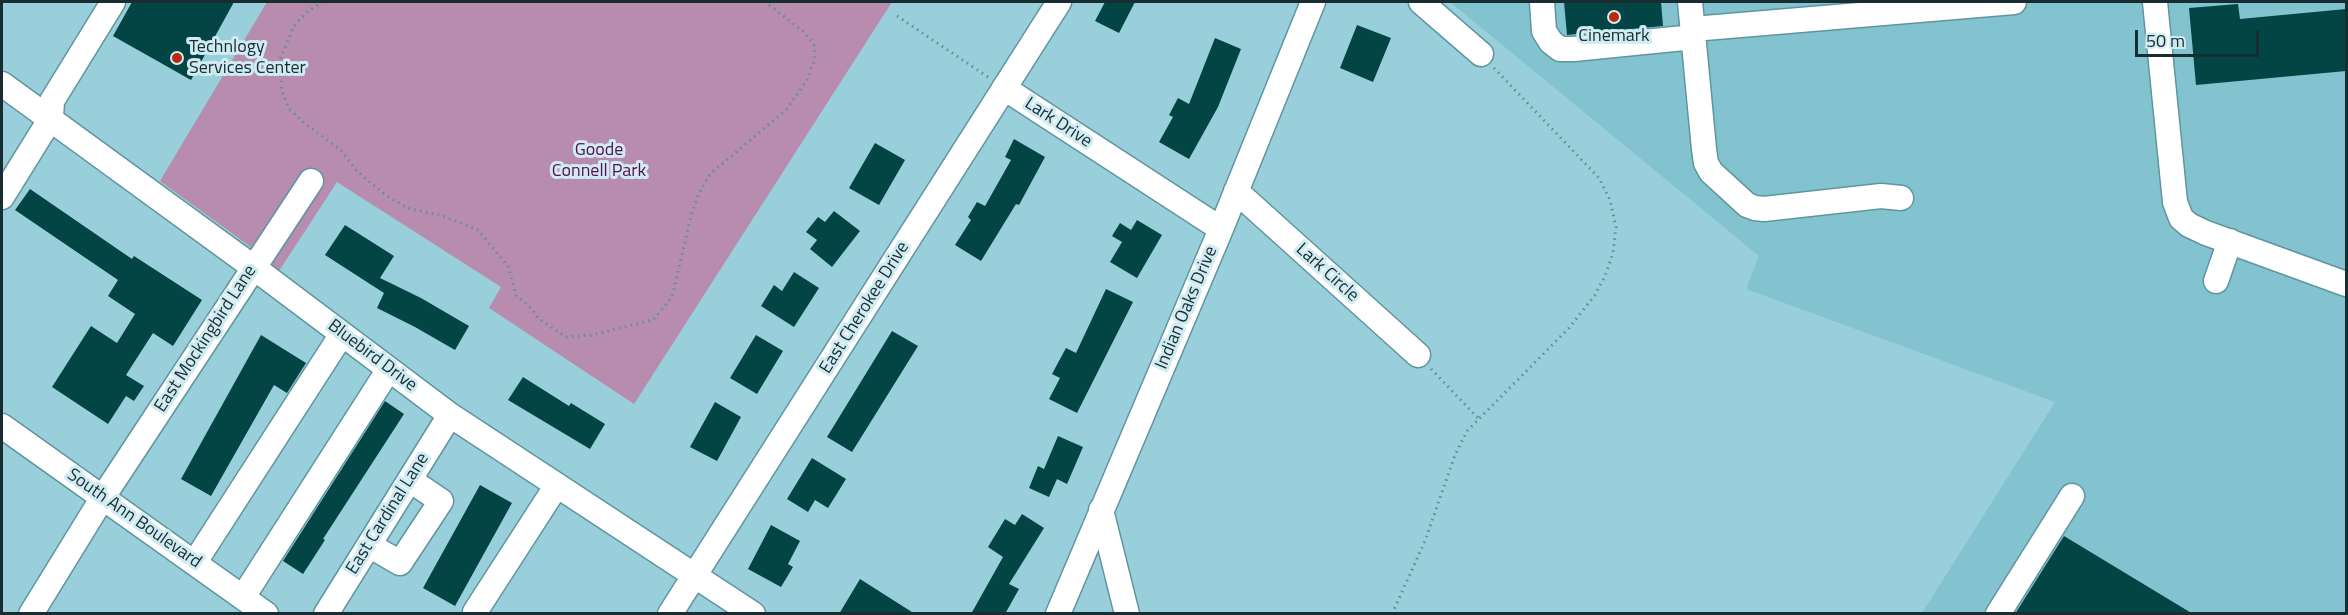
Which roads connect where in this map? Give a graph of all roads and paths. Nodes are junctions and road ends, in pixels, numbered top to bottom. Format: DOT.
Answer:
graph roads {
  1 [pos="113,2"];
  2 [pos="323,2"];
  3 [pos="765,2"];
  4 [pos="1059,2"];
  5 [pos="1313,2"];
  6 [pos="1421,2"];
  7 [pos="1542,2"];
  8 [pos="1690,2"];
  9 [pos="2014,2"];
  10 [pos="2155,2"];
  11 [pos="897,16"];
  12 [pos="1693,33"];
  13 [pos="1481,54"];
  14 [pos="2,84"];
  15 [pos="1004,88"];
  16 [pos="51,118"];
  17 [pos="311,181"];
  18 [pos="1236,190"];
  19 [pos="2,197"];
  20 [pos="1900,198"];
  21 [pos="1221,230"];
  22 [pos="2230,241"];
  23 [pos="253,267"];
  24 [pos="2216,281"];
  25 [pos="2346,284"];
  26 [pos="342,334"];
  27 [pos="1418,355"];
  28 [pos="389,369"];
  29 [pos="450,415"];
  30 [pos="1478,418"];
  31 [pos="2,426"];
  32 [pos="410,480"];
  33 [pos="557,485"];
  34 [pos="2072,496"];
  35 [pos="103,497"];
  36 [pos="1101,510"];
  37 [pos="369,545"];
  38 [pos="195,562"];
  39 [pos="694,576"];
  40 [pos="243,597"];
  41 [pos="475,612"];
  42 [pos="31,614"];
  43 [pos="266,614"];
  44 [pos="326,614"];
  45 [pos="670,614"];
  46 [pos="753,614"];
  47 [pos="1058,614"];
  48 [pos="1127,614"];
  49 [pos="1392,614"];
  50 [pos="1998,614"];
  1 -- 16 [label="street"];
  2 -- 3 [label="path"];
  4 -- 15 [label="street, East Cherokee Drive"];
  5 -- 18 [label="street, Indian Oaks Drive"];
  6 -- 13 [label="street"];
  7 -- 12 [label="street"];
  8 -- 12 [label="street"];
  9 -- 12 [label="street"];
  10 -- 22 [label="street"];
  11 -- 15 [label="path, Lark Drive"];
  12 -- 20 [label="street"];
  13 -- 30 [label="path"];
  14 -- 16 [label="street, Bluebird Drive"];
  15 -- 21 [label="street, Lark Drive"];
  15 -- 39 [label="street, East Cherokee Drive"];
  16 -- 19 [label="street"];
  16 -- 23 [label="street, Bluebird Drive"];
  17 -- 23 [label="street, East Mockingbird Lane"];
  18 -- 21 [label="street, Indian Oaks Drive"];
  18 -- 27 [label="street, Lark Circle"];
  21 -- 36 [label="street, Indian Oaks Drive"];
  22 -- 24 [label="street"];
  22 -- 25 [label="street"];
  23 -- 26 [label="street, Bluebird Drive"];
  23 -- 35 [label="street, East Mockingbird Lane"];
  26 -- 28 [label="street, Bluebird Drive"];
  26 -- 38 [label="street"];
  27 -- 30 [label="path"];
  28 -- 29 [label="street, Bluebird Drive"];
  28 -- 40 [label="street"];
  29 -- 32 [label="street, East Cardinal Lane"];
  29 -- 33 [label="street, Bluebird Drive"];
  30 -- 49 [label="path"];
  31 -- 35 [label="street, South Ann Boulevard"];
  32 -- 37 [label="street, East Cardinal Lane"];
  32 -- 37 [label="street"];
  33 -- 39 [label="street, Bluebird Drive"];
  33 -- 41 [label="street"];
  34 -- 50 [label="street"];
  35 -- 38 [label="street, South Ann Boulevard"];
  35 -- 42 [label="street, East Mockingbird Lane"];
  36 -- 47 [label="street, Indian Oaks Drive"];
  36 -- 48 [label="street"];
  37 -- 44 [label="street, East Cardinal Lane"];
  38 -- 40 [label="street, South Ann Boulevard"];
  39 -- 45 [label="street, East Cherokee Drive"];
  39 -- 46 [label="street, Bluebird Drive"];
  40 -- 43 [label="street, South Ann Boulevard"];
}
